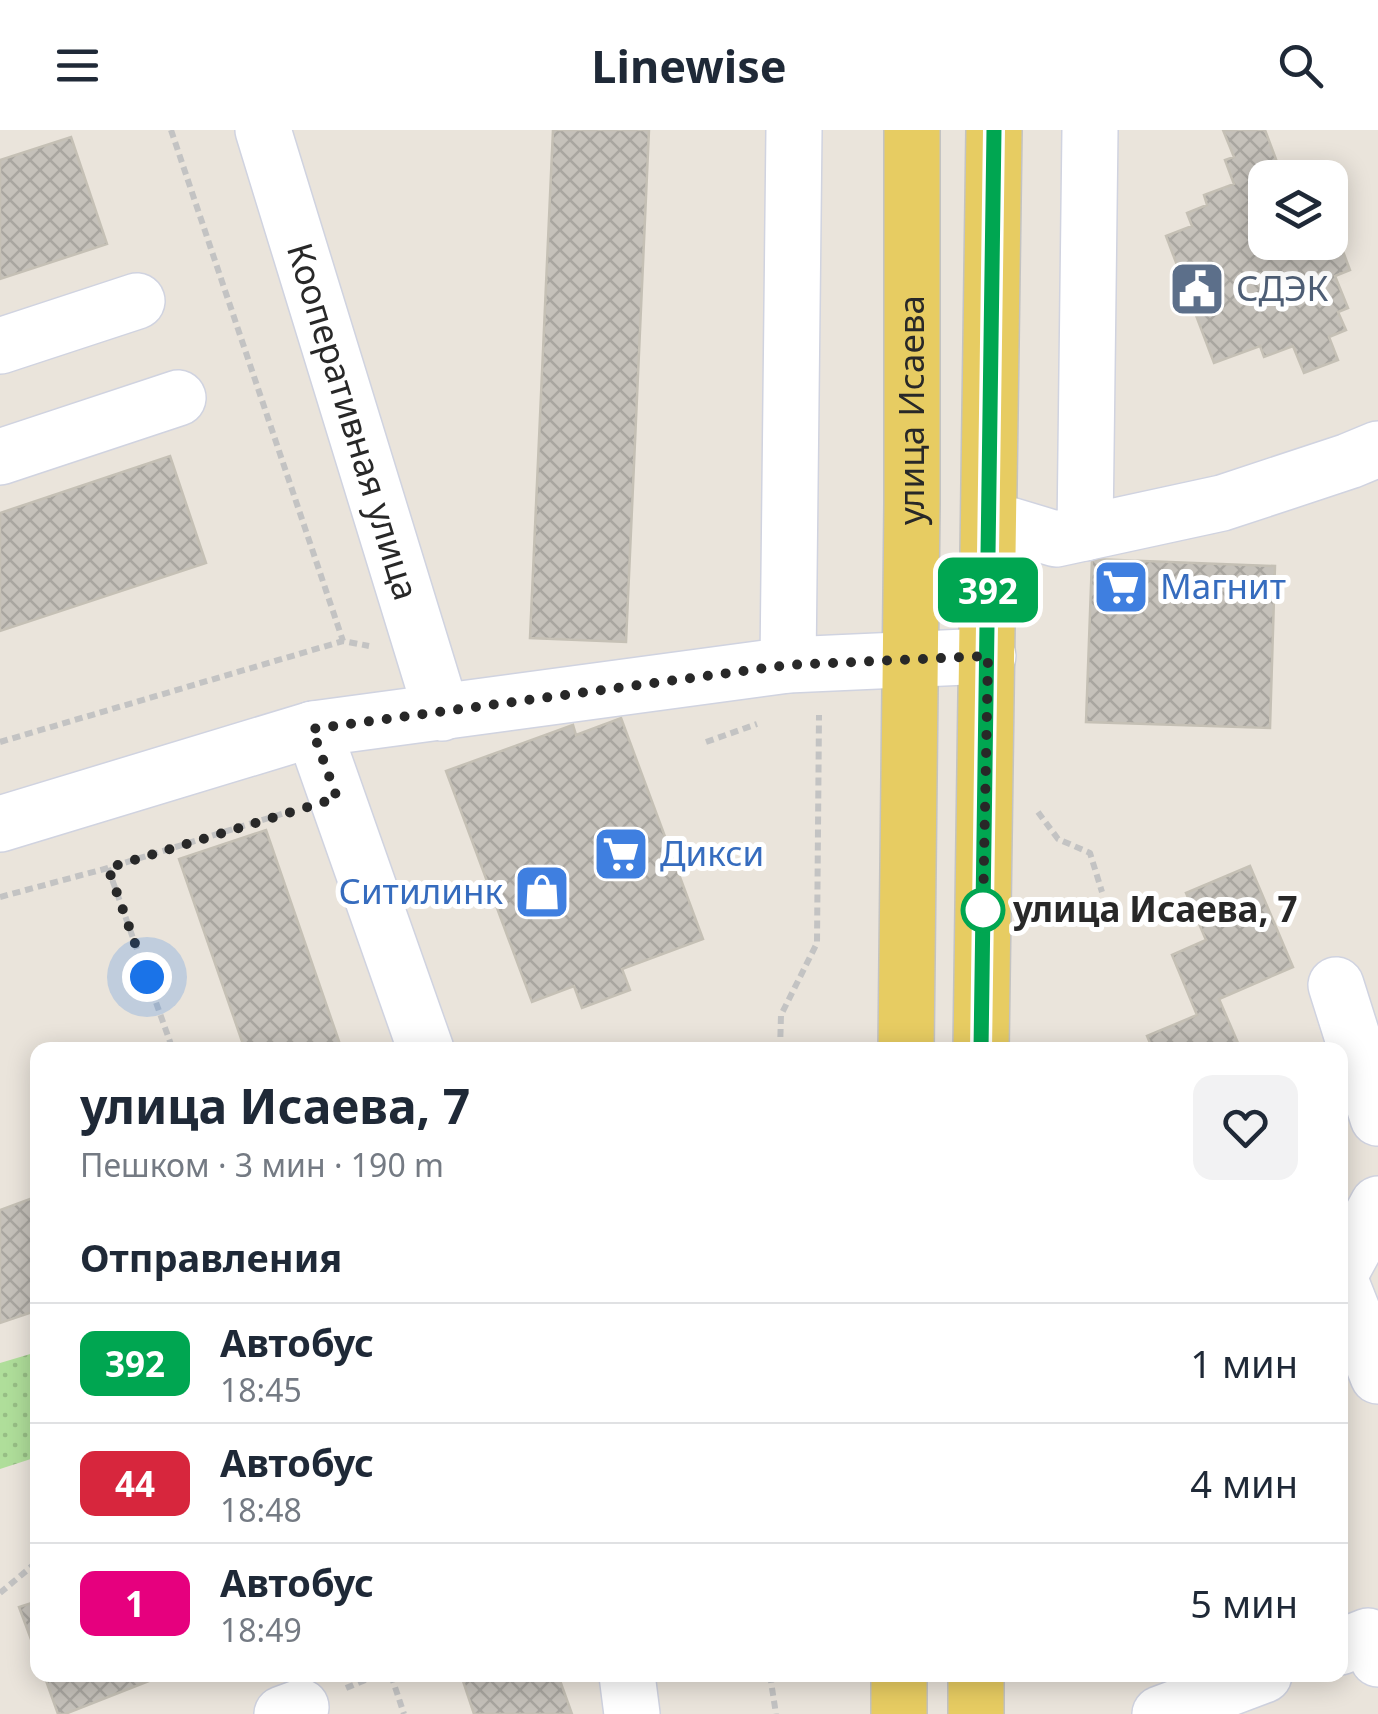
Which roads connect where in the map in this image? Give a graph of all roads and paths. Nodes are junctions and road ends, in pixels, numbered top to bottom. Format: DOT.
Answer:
graph roads {
  1 [pos="170,130"];
  2 [pos="264,130"];
  3 [pos="794,130"];
  4 [pos="912,130"];
  5 [pos="994,130"];
  6 [pos="1090,130"];
  7 [pos="137,301"];
  8 [pos="0,346"];
  9 [pos="178,398"];
  10 [pos="1378,448"];
  11 [pos="0,457"];
  12 [pos="989,519"];
  13 [pos="1085,533"];
  14 [pos="343,641"];
  15 [pos="988,656"];
  16 [pos="910,660"];
  17 [pos="804,664"];
  18 [pos="442,712"];
  19 [pos="312,729"];
  20 [pos="337,798"];
  21 [pos="1038,811"];
  22 [pos="0,824"];
  23 [pos="108,868"];
  24 [pos="1102,892"];
  25 [pos="0,897"];
  26 [pos="1336,986"];
  27 [pos="171,1042"];
  28 [pos="423,1042"];
  29 [pos="780,1042"];
  30 [pos="906,1042"];
  31 [pos="981,1042"];
  32 [pos="1378,1118"];
  33 [pos="1378,1204"];
  34 [pos="1348,1262"];
  35 [pos="1348,1298"];
  36 [pos="1378,1376"];
  37 [pos="30,1568"];
  38 [pos="0,1592"];
  39 [pos="393,1682"];
  40 [pos="628,1682"];
  41 [pos="771,1682"];
  42 [pos="899,1682"];
  43 [pos="976,1682"];
  44 [pos="1245,1682"];
  45 [pos="404,1714"];
  46 [pos="632,1714"];
  47 [pos="776,1714"];
  48 [pos="898,1714"];
  49 [pos="976,1714"];
  50 [pos="1160,1714"];
  1 -- 14 [label="path"];
  2 -- 18 [label="street, Кооперативная улица"];
  3 -- 17 [label="street"];
  4 -- 16 [label="main road, улица Исаева"];
  5 -- 12 [label="main road"];
  6 -- 13 [label="street"];
  7 -- 8 [label="street"];
  9 -- 11 [label="street"];
  10 -- 13 [label="street"];
  12 -- 13 [label="street"];
  12 -- 15 [label="main road"];
  15 -- 16 [label="street"];
  15 -- 31 [label="main road"];
  16 -- 17 [label="street"];
  16 -- 30 [label="main road, улица Исаева"];
  17 -- 18 [label="street"];
  17 -- 29 [label="path"];
  18 -- 19 [label="street"];
  19 -- 20 [label="street"];
  19 -- 22 [label="street"];
  20 -- 23 [label="path"];
  20 -- 28 [label="street"];
  21 -- 24 [label="path"];
  23 -- 25 [label="path"];
  23 -- 27 [label="path"];
  26 -- 32 [label="street"];
  33 -- 34 [label="street"];
  35 -- 36 [label="street"];
  37 -- 38 [label="path"];
  39 -- 45 [label="path"];
  40 -- 46 [label="street"];
  41 -- 47 [label="path"];
  42 -- 48 [label="main road"];
  43 -- 49 [label="main road"];
  44 -- 50 [label="street"];
}
